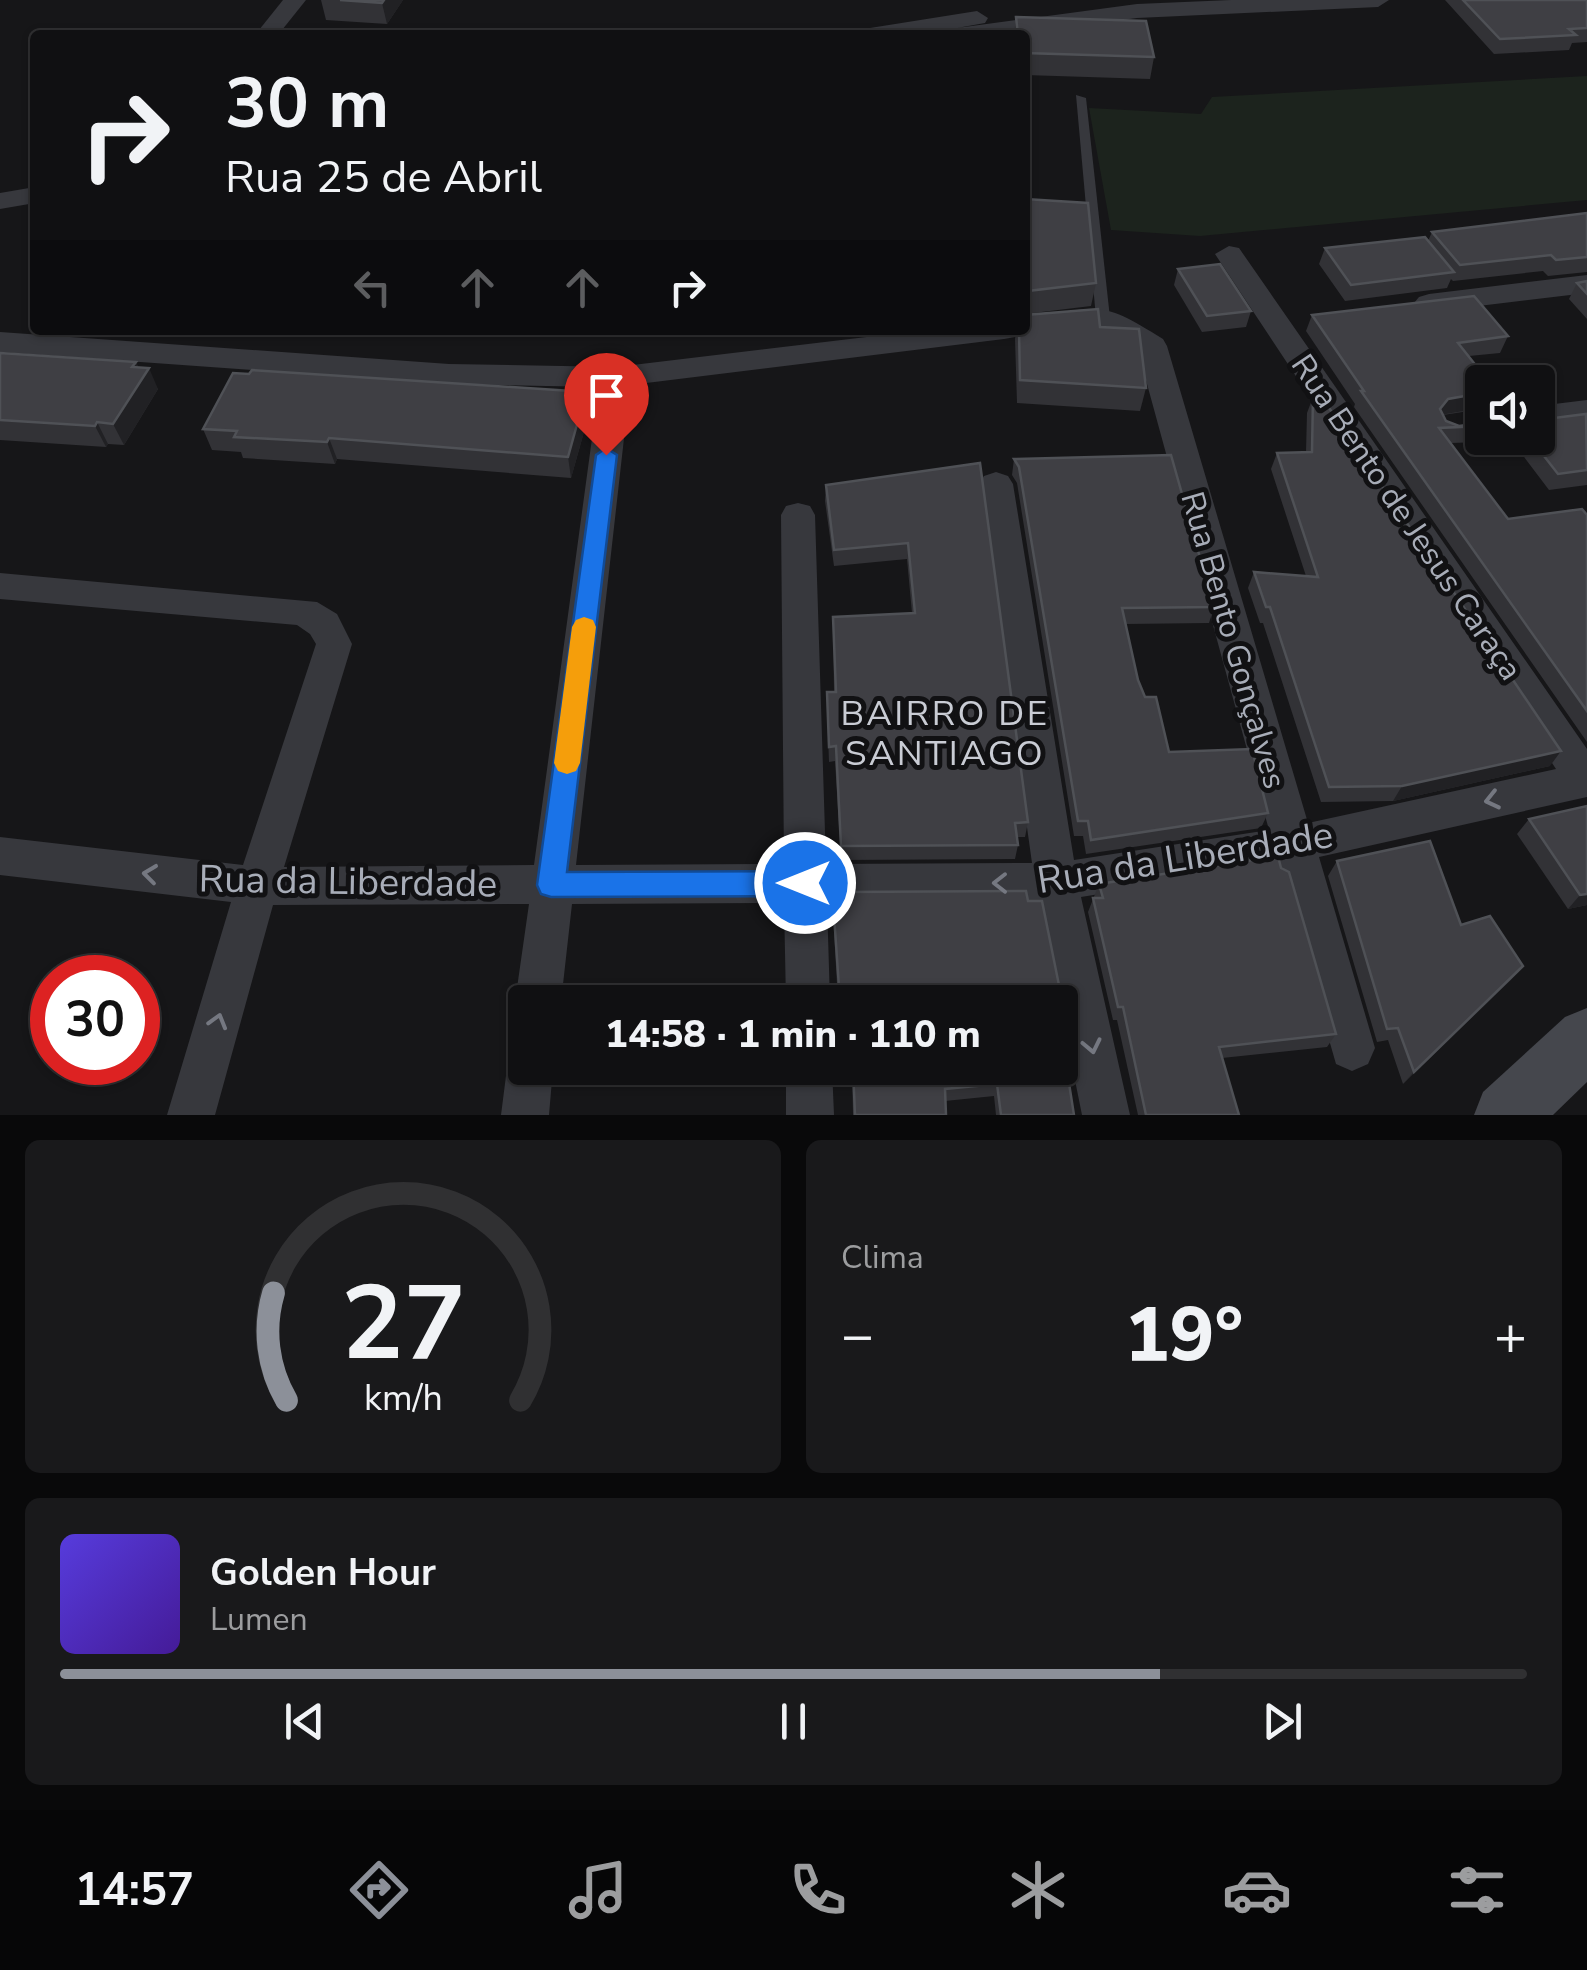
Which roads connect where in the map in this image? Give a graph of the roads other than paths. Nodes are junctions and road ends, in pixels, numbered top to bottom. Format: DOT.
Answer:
graph roads {
  1 [pos="295,0"];
  2 [pos="1188,0"];
  3 [pos="1378,0"];
  4 [pos="270,30"];
  5 [pos="904,30"];
  6 [pos="995,30"];
  7 [pos="1080,98"];
  8 [pos="30,195"];
  9 [pos="0,201"];
  10 [pos="1228,254"];
  11 [pos="1587,284"];
  12 [pos="1392,308"];
  13 [pos="1102,318"];
  14 [pos="1314,318"];
  15 [pos="1275,322"];
  16 [pos="1030,327"];
  17 [pos="923,335"];
  18 [pos="826,341"];
  19 [pos="0,342"];
  20 [pos="616,377"];
  21 [pos="1587,411"];
  22 [pos="1555,415"];
  23 [pos="996,484"];
  24 [pos="798,515"];
  25 [pos="0,586"];
  26 [pos="1586,779"];
  27 [pos="1292,845"];
  28 [pos="0,856"];
  29 [pos="1056,882"];
  30 [pos="805,883"];
  31 [pos="551,885"];
  32 [pos="257,886"];
  33 [pos="540,985"];
  34 [pos="808,985"];
  35 [pos="1587,1039"];
  36 [pos="1352,1048"];
  37 [pos="528,1085"];
  38 [pos="809,1085"];
  39 [pos="191,1115"];
  40 [pos="525,1115"];
  41 [pos="810,1115"];
  42 [pos="1106,1115"];
  43 [pos="1506,1115"];
  1 -- 4 [label="street"];
  2 -- 5 [label="street"];
  3 -- 6 [label="street"];
  7 -- 13 [label="lane"];
  8 -- 9 [label="street"];
  10 -- 15 [label="street, Rua Bento de Jesus Caraça"];
  11 -- 12 [label="street"];
  13 -- 16 [label="street"];
  13 -- 27 [label="street, Rua Bento Gonçalves"];
  14 -- 15 [label="street"];
  15 -- 26 [label="street, Rua Bento de Jesus Caraça"];
  17 -- 18 [label="street"];
  18 -- 20 [label="street"];
  19 -- 20 [label="street"];
  20 -- 31 [label="street"];
  21 -- 22 [label="street"];
  23 -- 29 [label="street"];
  24 -- 30 [label="street"];
  25 -- 32 [label="street"];
  26 -- 27 [label="street, Rua da Liberdade, one-way"];
  27 -- 29 [label="street, Rua da Liberdade"];
  27 -- 36 [label="street, Rua Bento Gonçalves"];
  32 -- 28 [label="street, Rua da Liberdade, one-way"];
  29 -- 30 [label="street, Rua da Liberdade, one-way"];
  29 -- 42 [label="street, one-way"];
  30 -- 31 [label="street, Rua da Liberdade"];
  30 -- 34 [label="street"];
  31 -- 32 [label="street, Rua da Liberdade"];
  31 -- 33 [label="street"];
  39 -- 32 [label="street, one-way"];
  35 -- 43 [label="street"];
  37 -- 40 [label="street"];
  38 -- 41 [label="street"];
}
